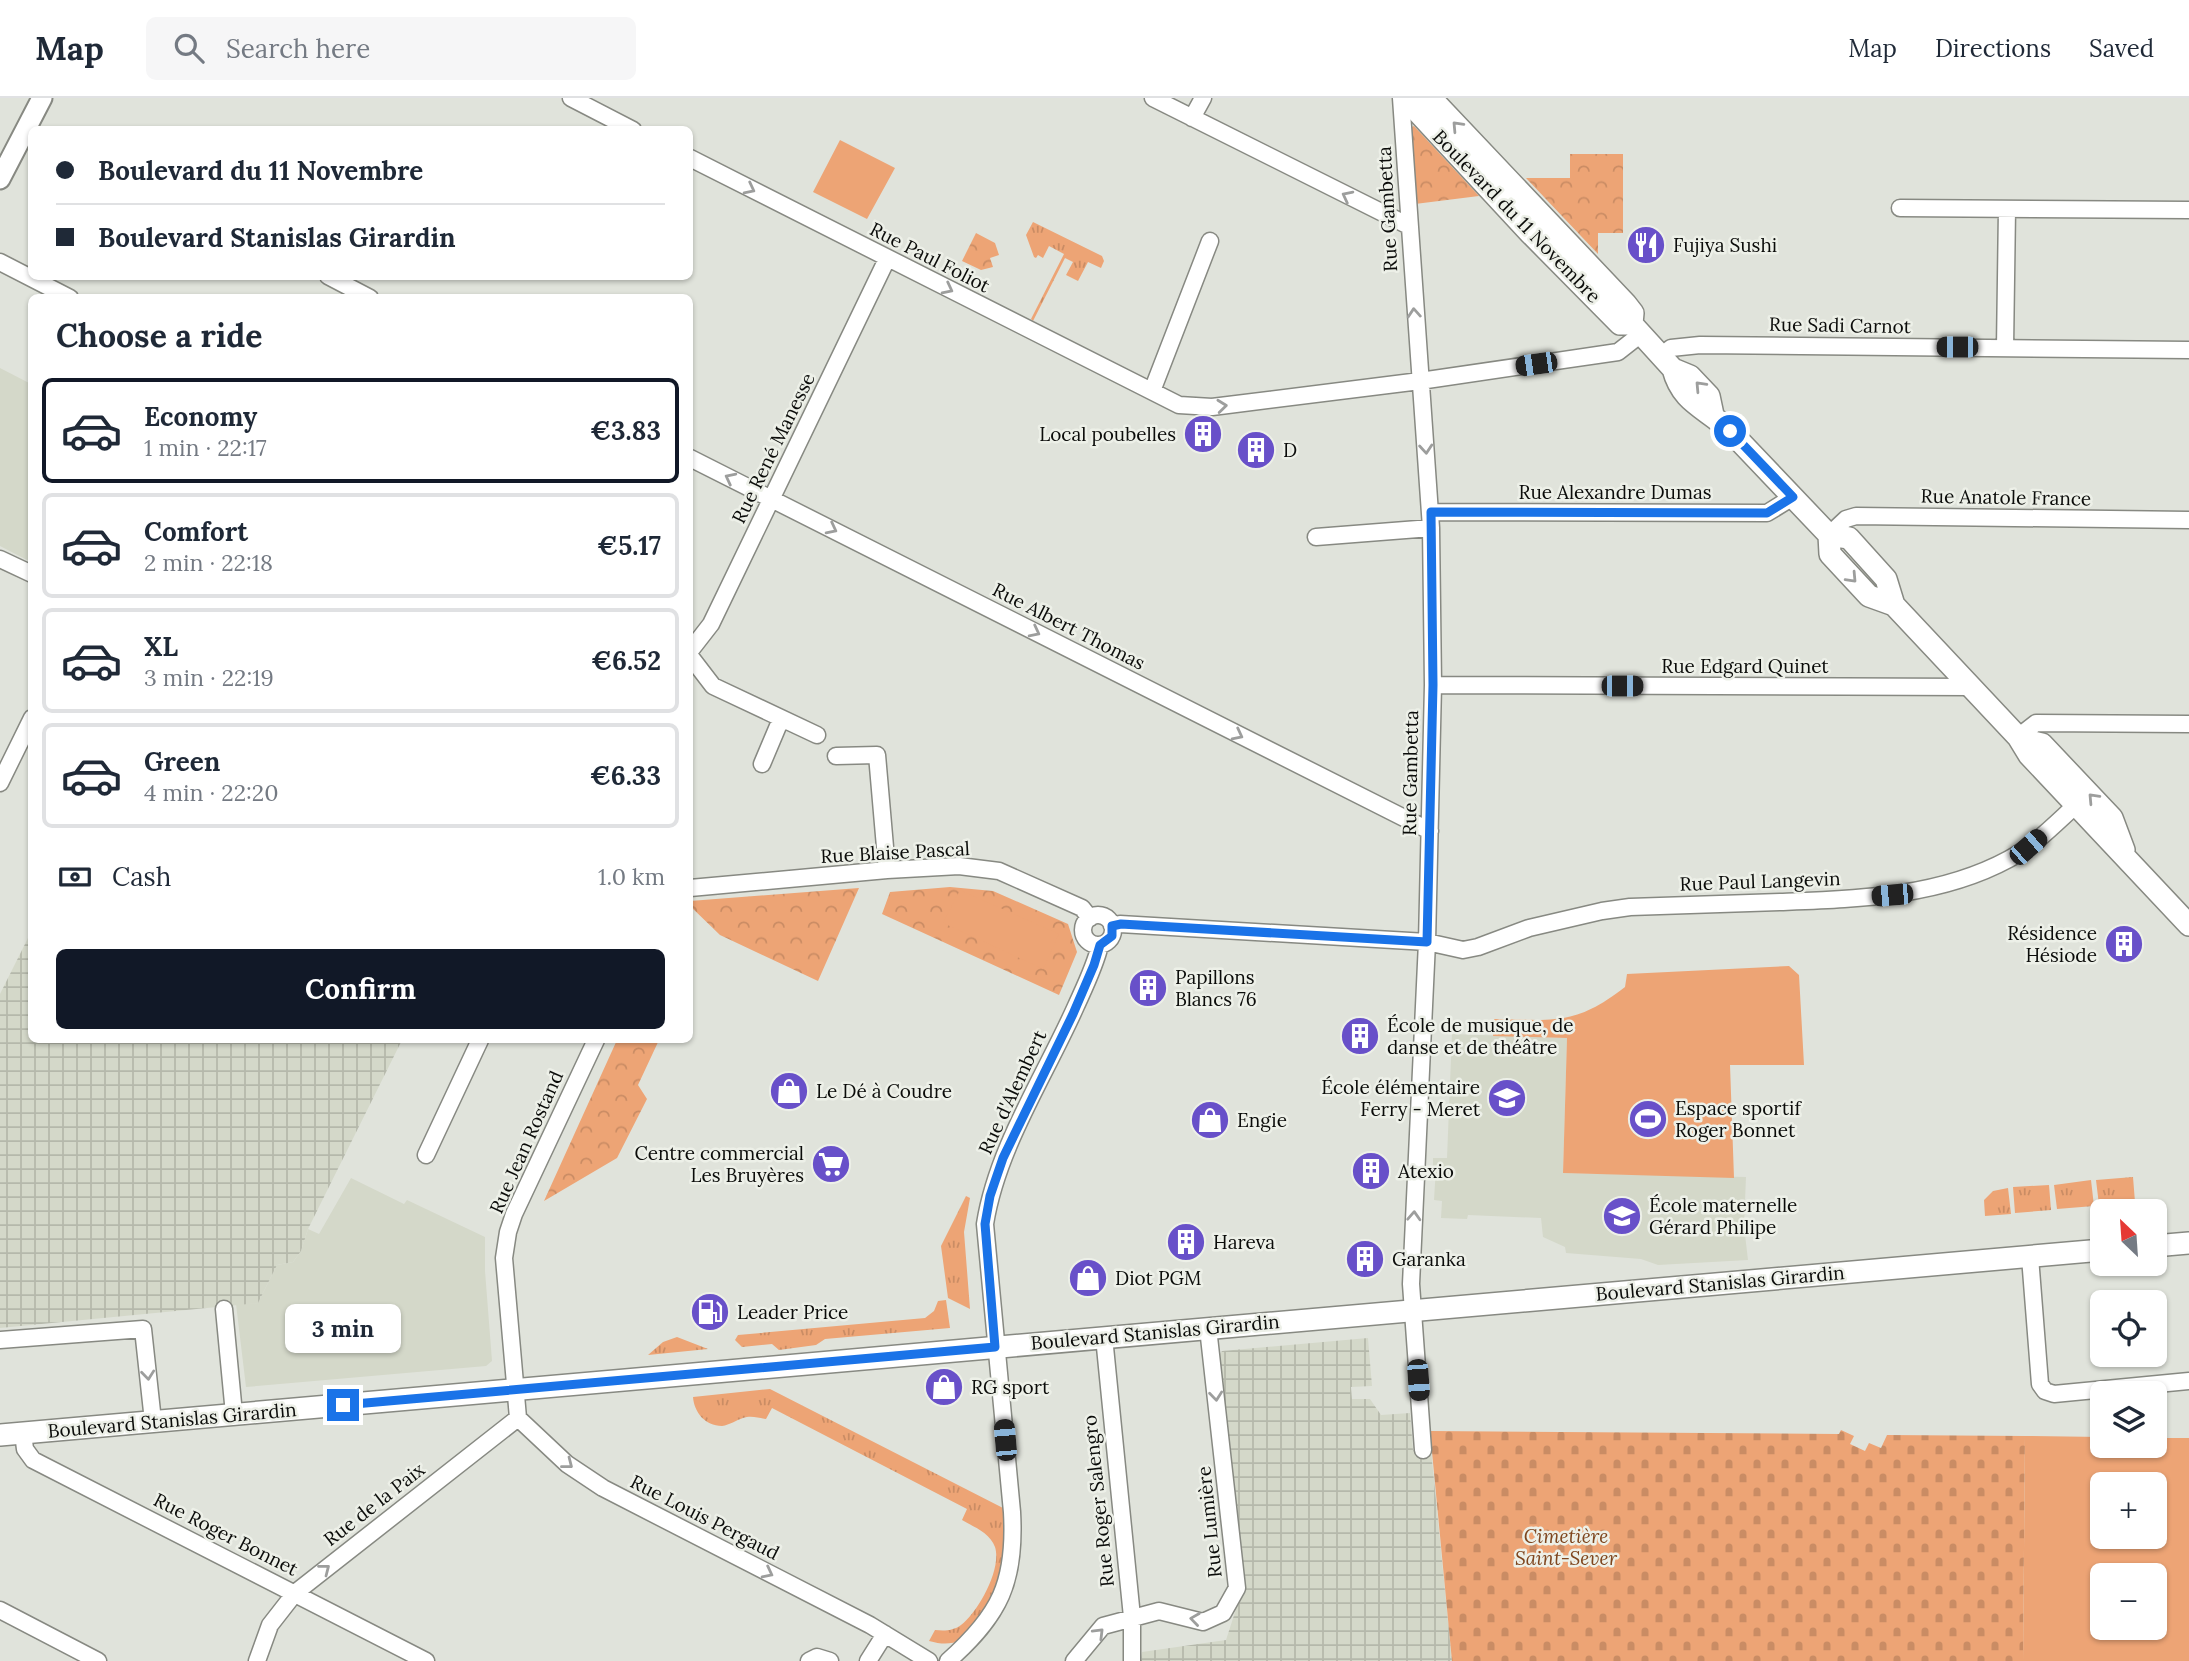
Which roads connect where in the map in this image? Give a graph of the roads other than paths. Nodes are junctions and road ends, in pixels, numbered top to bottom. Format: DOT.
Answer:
graph roads {
  1 [pos="43,98"];
  2 [pos="571,98"];
  3 [pos="1153,98"];
  4 [pos="1203,98"];
  5 [pos="1401,98"];
  6 [pos="1409,98"];
  7 [pos="1431,98"];
  8 [pos="1192,118"];
  9 [pos="32,126"];
  10 [pos="625,126"];
  11 [pos="28,134"];
  12 [pos="693,160"];
  13 [pos="0,179"];
  14 [pos="1900,208"];
  15 [pos="2007,209"];
  16 [pos="2189,210"];
  17 [pos="1409,226"];
  18 [pos="1210,241"];
  19 [pos="887,259"];
  20 [pos="0,262"];
  21 [pos="28,276"];
  22 [pos="35,280"];
  23 [pos="336,280"];
  24 [pos="62,294"];
  25 [pos="362,294"];
  26 [pos="1636,329"];
  27 [pos="2005,348"];
  28 [pos="2189,349"];
  29 [pos="1667,363"];
  30 [pos="1420,382"];
  31 [pos="1152,391"];
  32 [pos="693,460"];
  33 [pos="1793,497"];
  34 [pos="771,499"];
  35 [pos="1431,520"];
  36 [pos="2189,520"];
  37 [pos="1829,535"];
  38 [pos="1317,537"];
  39 [pos="0,559"];
  40 [pos="28,572"];
  41 [pos="693,649"];
  42 [pos="693,657"];
  43 [pos="1433,685"];
  44 [pos="1972,687"];
  45 [pos="781,719"];
  46 [pos="2189,724"];
  47 [pos="28,726"];
  48 [pos="817,735"];
  49 [pos="2019,738"];
  50 [pos="836,756"];
  51 [pos="762,764"];
  52 [pos="0,783"];
  53 [pos="2076,805"];
  54 [pos="1430,831"];
  55 [pos="2126,856"];
  56 [pos="887,870"];
  57 [pos="693,888"];
  58 [pos="1090,918"];
  59 [pos="2189,925"];
  60 [pos="1112,926"];
  61 [pos="1427,942"];
  62 [pos="1100,945"];
  63 [pos="479,1043"];
  64 [pos="595,1043"];
  65 [pos="426,1156"];
  66 [pos="2189,1243"];
  67 [pos="2167,1245"];
  68 [pos="2090,1251"];
  69 [pos="2030,1257"];
  70 [pos="224,1309"];
  71 [pos="1412,1310"];
  72 [pos="1208,1328"];
  73 [pos="1104,1337"];
  74 [pos="0,1340"];
  75 [pos="995,1347"];
  76 [pos="2189,1381"];
  77 [pos="516,1389"];
  78 [pos="234,1414"];
  79 [pos="518,1418"];
  80 [pos="153,1421"];
  81 [pos="23,1433"];
  82 [pos="0,1435"];
  83 [pos="1423,1450"];
  84 [pos="295,1593"];
  85 [pos="0,1610"];
  86 [pos="1132,1617"];
  87 [pos="886,1634"];
  88 [pos="98,1661"];
  89 [pos="257,1661"];
  90 [pos="426,1661"];
  91 [pos="809,1661"];
  92 [pos="830,1661"];
  93 [pos="868,1661"];
  94 [pos="929,1661"];
  95 [pos="948,1661"];
  96 [pos="1074,1661"];
  97 [pos="1132,1661"];
  1 -- 9 [label="street"];
  2 -- 10 [label="street"];
  3 -- 8 [label="street"];
  4 -- 8 [label="street"];
  5 -- 17 [label="street, Rue Gambetta"];
  6 -- 26 [label="main road, Boulevard du 11 Novembre"];
  26 -- 7 [label="main road, Boulevard du 11 Novembre, one-way"];
  17 -- 8 [label="street, one-way"];
  11 -- 13 [label="street"];
  12 -- 19 [label="street, Rue Paul Foliot, one-way"];
  14 -- 15 [label="street"];
  15 -- 16 [label="street"];
  15 -- 27 [label="street"];
  30 -- 17 [label="street, Rue Gambetta, one-way"];
  18 -- 31 [label="street"];
  19 -- 31 [label="street, Rue Paul Foliot, one-way"];
  19 -- 34 [label="street, Rue René Manesse"];
  20 -- 21 [label="street"];
  22 -- 24 [label="street"];
  23 -- 25 [label="street"];
  26 -- 29 [label="main road, Boulevard du 11 Novembre"];
  26 -- 30 [label="street, Rue Paul Foliot"];
  27 -- 28 [label="street, Rue Sadi Carnot"];
  27 -- 29 [label="street, Rue Sadi Carnot"];
  29 -- 33 [label="main road, Boulevard du 11 Novembre"];
  31 -- 30 [label="street, Rue Paul Foliot, one-way"];
  30 -- 35 [label="street, Rue Gambetta, one-way"];
  34 -- 32 [label="street, Rue Albert Thomas, one-way"];
  33 -- 35 [label="street, Rue Alexandre Dumas"];
  33 -- 37 [label="main road, Boulevard du 11 Novembre"];
  34 -- 41 [label="street, Rue René Manesse"];
  34 -- 54 [label="street, Rue Albert Thomas, one-way"];
  35 -- 38 [label="street, Rue Alexandre Dumas"];
  35 -- 43 [label="street, Rue Gambetta"];
  36 -- 37 [label="street, Rue Anatole France"];
  37 -- 44 [label="main road, Boulevard du 11 Novembre"];
  39 -- 40 [label="street"];
  42 -- 45 [label="street"];
  43 -- 44 [label="street, Rue Edgard Quinet"];
  43 -- 54 [label="street, Rue Gambetta"];
  44 -- 49 [label="main road, Boulevard du 11 Novembre"];
  45 -- 48 [label="street"];
  45 -- 51 [label="street"];
  46 -- 49 [label="street"];
  47 -- 52 [label="street"];
  49 -- 53 [label="main road, Boulevard du 11 Novembre"];
  55 -- 49 [label="main road, Boulevard du 11 Novembre, one-way"];
  50 -- 56 [label="street"];
  53 -- 55 [label="main road, Boulevard du 11 Novembre"];
  53 -- 61 [label="street, Rue Paul Langevin"];
  54 -- 61 [label="street, Rue Gambetta"];
  55 -- 59 [label="main road, Boulevard du 11 Novembre"];
  56 -- 57 [label="street, Rue Blaise Pascal"];
  56 -- 58 [label="street, Rue Blaise Pascal"];
  58 -- 60 [label="street"];
  58 -- 62 [label="street"];
  60 -- 61 [label="street"];
  60 -- 62 [label="street"];
  71 -- 61 [label="street, Rue Gambetta, one-way"];
  62 -- 75 [label="street, Rue d'Alembert"];
  63 -- 65 [label="street"];
  64 -- 77 [label="street, Rue Jean Rostand"];
  66 -- 67 [label="main road"];
  68 -- 69 [label="main road, Boulevard Stanislas Girardin"];
  69 -- 71 [label="main road, Boulevard Stanislas Girardin"];
  69 -- 76 [label="street"];
  70 -- 78 [label="street"];
  71 -- 72 [label="main road, Boulevard Stanislas Girardin"];
  71 -- 83 [label="street, Rue Gambetta"];
  72 -- 73 [label="main road, Boulevard Stanislas Girardin"];
  72 -- 86 [label="street, Rue Lumière, one-way"];
  73 -- 75 [label="main road, Boulevard Stanislas Girardin"];
  73 -- 86 [label="street, Rue Roger Salengro"];
  74 -- 80 [label="street, one-way"];
  75 -- 77 [label="main road, Boulevard Stanislas Girardin"];
  75 -- 95 [label="street, Rue d'Alembert"];
  77 -- 78 [label="main road, Boulevard Stanislas Girardin"];
  77 -- 79 [label="street"];
  78 -- 80 [label="main road, Boulevard Stanislas Girardin"];
  84 -- 79 [label="street, Rue de la Paix, one-way"];
  79 -- 87 [label="street, Rue Louis Pergaud, one-way"];
  80 -- 81 [label="main road, Boulevard Stanislas Girardin"];
  81 -- 82 [label="main road, Boulevard Stanislas Girardin"];
  81 -- 84 [label="street, Rue Roger Bonnet"];
  84 -- 89 [label="street, Rue de la Paix"];
  84 -- 90 [label="street, Rue Roger Bonnet"];
  85 -- 88 [label="street"];
  96 -- 86 [label="street, one-way"];
  86 -- 97 [label="street, Rue Roger Salengro"];
  87 -- 93 [label="street"];
  87 -- 94 [label="street, Rue Louis Pergaud"];
  91 -- 92 [label="street"];
}
